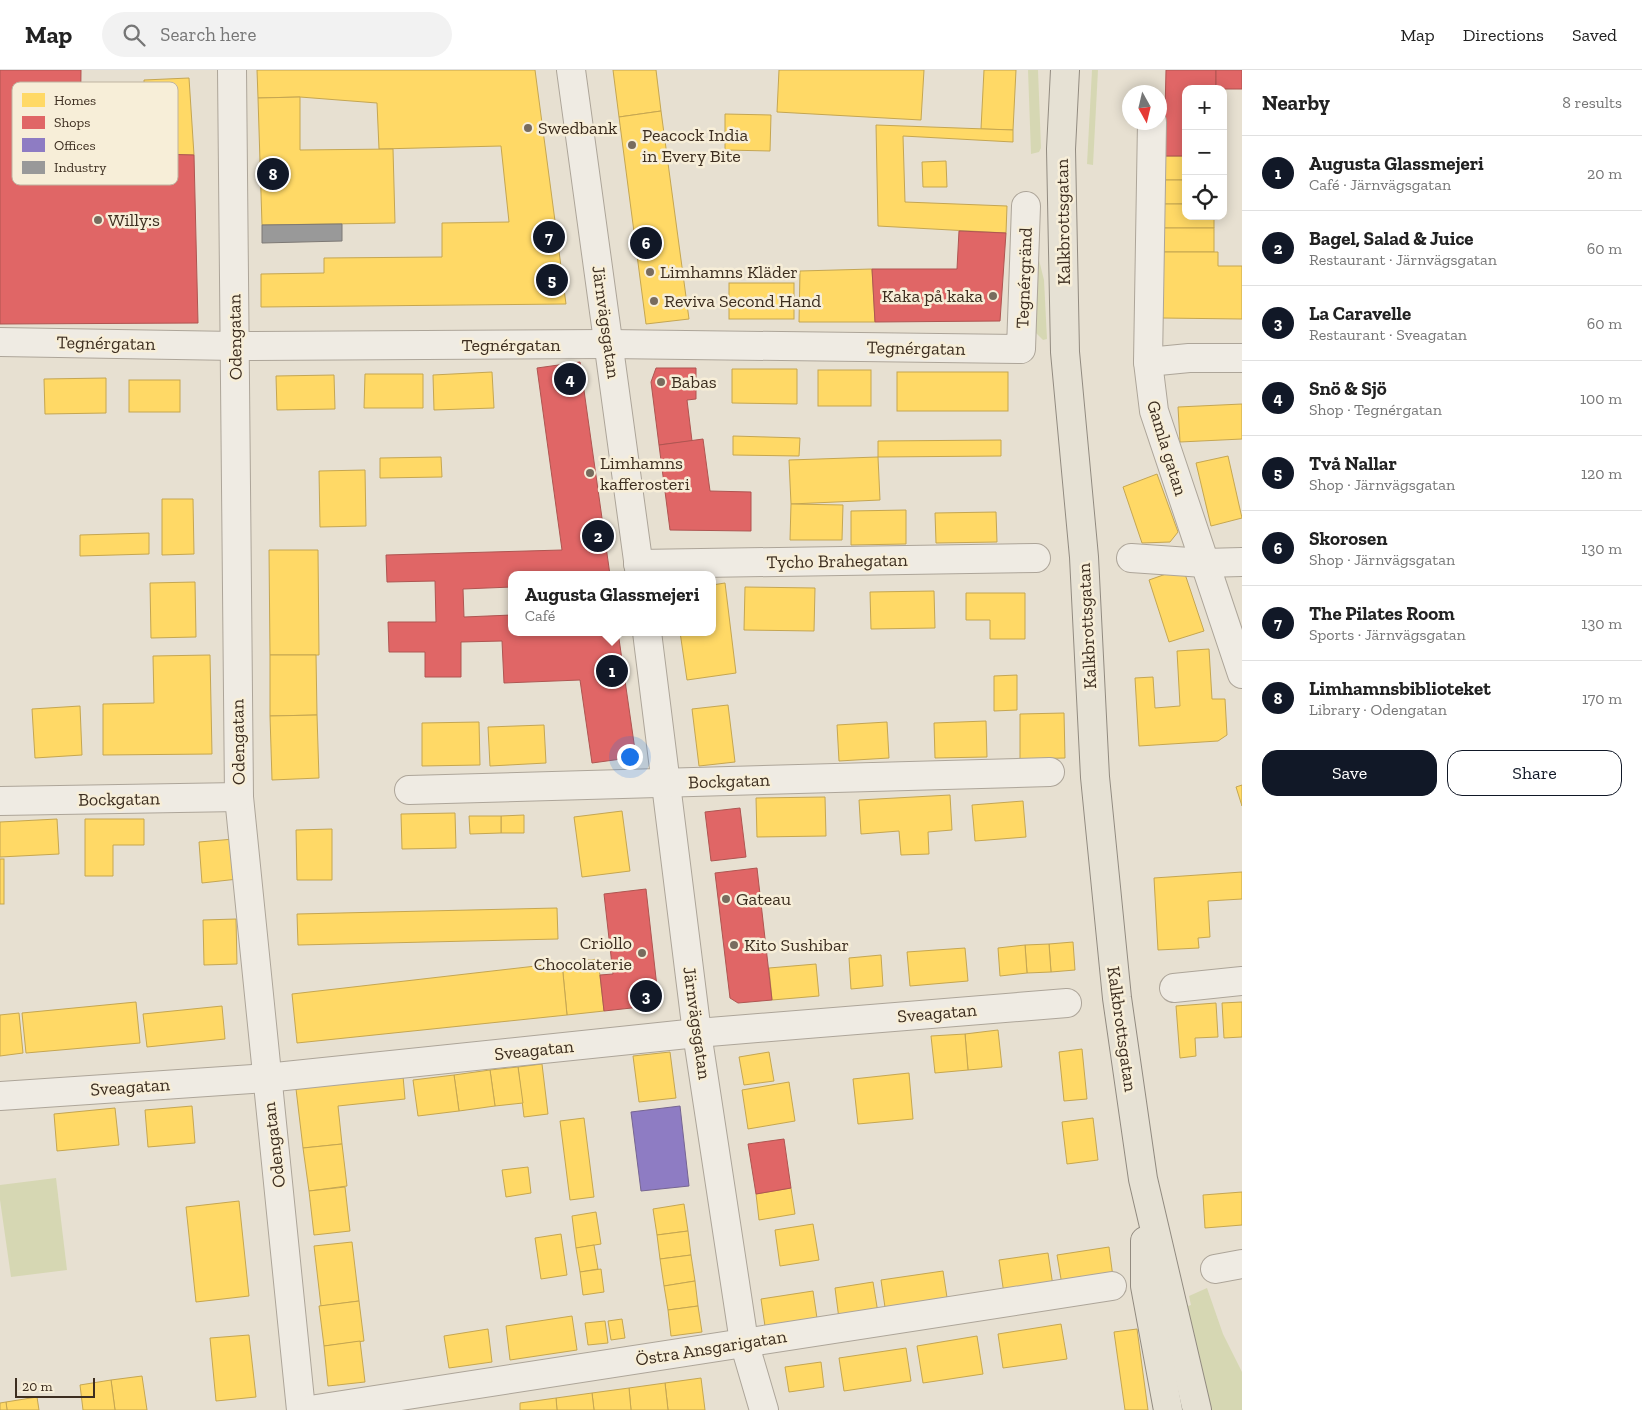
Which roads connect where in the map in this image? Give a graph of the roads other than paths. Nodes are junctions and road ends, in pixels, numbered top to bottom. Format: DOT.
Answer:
graph roads {
  1 [pos="232,70"];
  2 [pos="571,70"];
  3 [pos="1065,70"];
  4 [pos="1152,130"];
  5 [pos="1026,206"];
  6 [pos="0,342"];
  7 [pos="609,344"];
  8 [pos="235,346"];
  9 [pos="1022,349"];
  10 [pos="1242,358"];
  11 [pos="1148,362"];
  12 [pos="1036,558"];
  13 [pos="1131,558"];
  14 [pos="1242,562"];
  15 [pos="1204,563"];
  16 [pos="639,569"];
  17 [pos="648,636"];
  18 [pos="1242,674"];
  19 [pos="1050,772"];
  20 [pos="666,783"];
  21 [pos="409,790"];
  22 [pos="239,797"];
  23 [pos="0,801"];
  24 [pos="1242,981"];
  25 [pos="1174,988"];
  26 [pos="1067,1003"];
  27 [pos="697,1033"];
  28 [pos="266,1078"];
  29 [pos="0,1096"];
  30 [pos="1143,1179"];
  31 [pos="1242,1264"];
  32 [pos="1215,1269"];
  33 [pos="1112,1286"];
  34 [pos="744,1342"];
  35 [pos="300,1410"];
  36 [pos="310,1410"];
  37 [pos="764,1410"];
  38 [pos="1168,1410"];
  39 [pos="1197,1410"];
  1 -- 8 [label="street, Odengatan"];
  2 -- 7 [label="street, Järnvägsgatan"];
  3 -- 30 [label="main road, Kalkbrottsgatan"];
  4 -- 11 [label="street, Gamla gatan"];
  5 -- 9 [label="street, Tegnérgränd"];
  6 -- 8 [label="street, Tegnérgatan"];
  7 -- 8 [label="street, Tegnérgatan"];
  7 -- 9 [label="street, Tegnérgatan"];
  7 -- 16 [label="street, Järnvägsgatan"];
  8 -- 22 [label="street, Odengatan"];
  10 -- 11 [label="street"];
  11 -- 15 [label="street, Gamla gatan"];
  12 -- 16 [label="street, Tycho Brahegatan"];
  13 -- 15 [label="street"];
  14 -- 15 [label="street"];
  15 -- 18 [label="street, Gamla gatan"];
  17 -- 20 [label="street, Järnvägsgatan"];
  19 -- 20 [label="street, Bockgatan"];
  20 -- 21 [label="street, Bockgatan"];
  20 -- 27 [label="street, Järnvägsgatan"];
  22 -- 23 [label="street, Bockgatan"];
  22 -- 28 [label="street, Odengatan"];
  24 -- 25 [label="street"];
  26 -- 27 [label="street, Sveagatan"];
  27 -- 28 [label="street, Sveagatan"];
  27 -- 34 [label="street, Järnvägsgatan"];
  28 -- 29 [label="street, Sveagatan"];
  28 -- 35 [label="street, Odengatan"];
  30 -- 38 [label="main road, Kalkbrottsgatan"];
  30 -- 39 [label="main road, Kalkbrottsgatan"];
  31 -- 32 [label="street"];
  33 -- 34 [label="street, Östra Ansgarigatan"];
  34 -- 36 [label="street, Östra Ansgarigatan"];
  34 -- 37 [label="street, Järnvägsgatan"];
}
